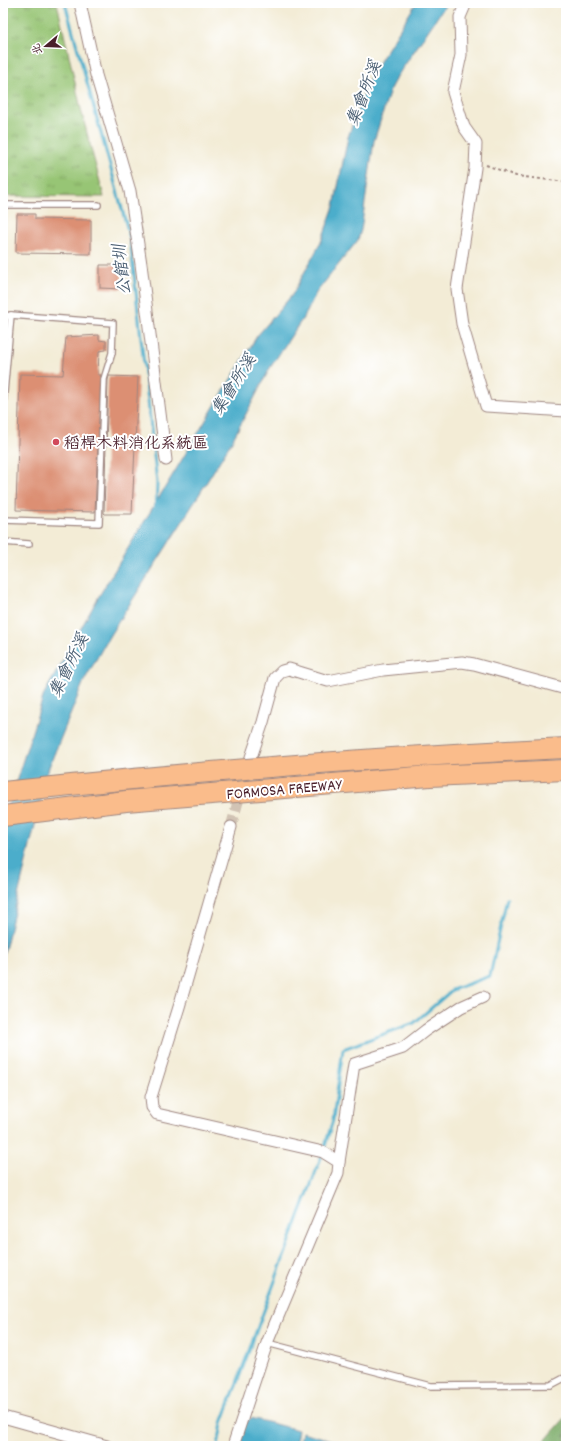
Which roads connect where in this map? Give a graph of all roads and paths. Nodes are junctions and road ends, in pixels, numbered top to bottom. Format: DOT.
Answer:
graph roads {
  1 [pos="80,3"];
  2 [pos="466,3"];
  3 [pos="476,161"];
  4 [pos="566,182"];
  5 [pos="3,205"];
  6 [pos="98,205"];
  7 [pos="11,315"];
  8 [pos="3,317"];
  9 [pos="3,404"];
  10 [pos="566,411"];
  11 [pos="166,460"];
  12 [pos="3,520"];
  13 [pos="3,542"];
  14 [pos="29,544"];
  15 [pos="566,689"];
  16 [pos="566,748"];
  17 [pos="566,770"];
  18 [pos="246,773"];
  19 [pos="3,792"];
  20 [pos="3,816"];
  21 [pos="230,827"];
  22 [pos="483,997"];
  23 [pos="339,1162"];
  24 [pos="267,1343"];
  25 [pos="566,1377"];
  26 [pos="3,1417"];
  27 [pos="107,1446"];
  28 [pos="233,1446"];
  1 -- 11 [label="street"];
  2 -- 3 [label="street"];
  3 -- 4 [label="path"];
  3 -- 10 [label="street"];
  5 -- 6 [label="lane"];
  7 -- 8 [label="lane"];
  7 -- 9 [label="lane"];
  7 -- 12 [label="lane"];
  13 -- 14 [label="lane"];
  15 -- 18 [label="street"];
  16 -- 19 [label="highway, FORMOSA FREEWAY, bridge"];
  17 -- 20 [label="highway, FORMOSA FREEWAY, bridge"];
  21 -- 23 [label="street"];
  22 -- 23 [label="street"];
  23 -- 24 [label="street"];
  24 -- 25 [label="lane"];
  24 -- 28 [label="street"];
  26 -- 27 [label="street"];
}
